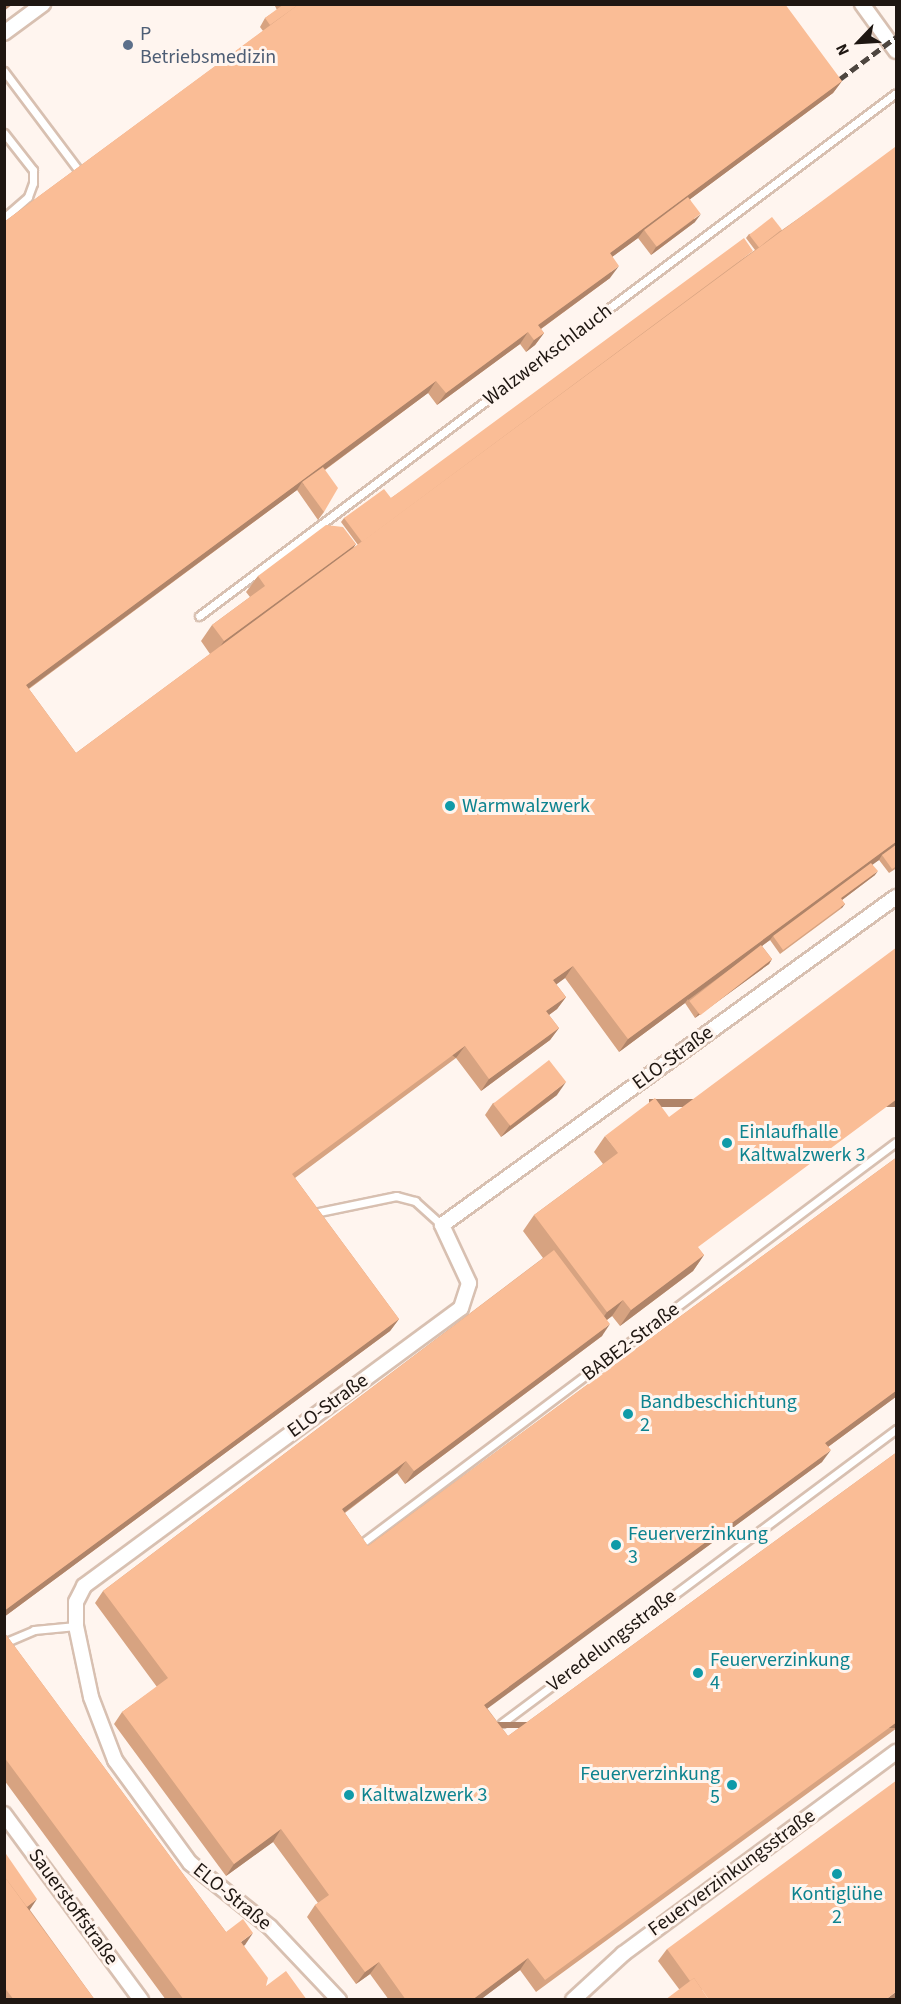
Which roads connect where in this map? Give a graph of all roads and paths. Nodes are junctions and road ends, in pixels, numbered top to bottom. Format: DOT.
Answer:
graph roads {
  1 [pos="44,4"];
  2 [pos="862,4"];
  3 [pos="4,33"];
  4 [pos="897,51"];
  5 [pos="4,71"];
  6 [pos="897,93"];
  7 [pos="4,133"];
  8 [pos="76,167"];
  9 [pos="4,218"];
  10 [pos="199,616"];
  11 [pos="897,897"];
  12 [pos="897,1143"];
  13 [pos="318,1212"];
  14 [pos="442,1225"];
  15 [pos="897,1429"];
  16 [pos="364,1541"];
  17 [pos="76,1626"];
  18 [pos="4,1643"];
  19 [pos="501,1723"];
  20 [pos="897,1752"];
  21 [pos="4,1814"];
  22 [pos="141,2000"];
  23 [pos="339,2000"];
  24 [pos="573,2000"];
  1 -- 3 [label="street"];
  2 -- 4 [label="street"];
  5 -- 8 [label="lane"];
  6 -- 10 [label="lane, Walzwerkschlauch"];
  7 -- 9 [label="lane"];
  11 -- 14 [label="street, ELO-Straße"];
  12 -- 16 [label="lane, BABE2-Straße"];
  13 -- 14 [label="lane"];
  14 -- 17 [label="street, ELO-Straße"];
  15 -- 19 [label="lane, Veredelungsstraße"];
  17 -- 18 [label="lane"];
  17 -- 23 [label="street, ELO-Straße"];
  20 -- 24 [label="street, Feuerverzinkungsstraße"];
  21 -- 22 [label="street, Sauerstoffstraße"];
}
